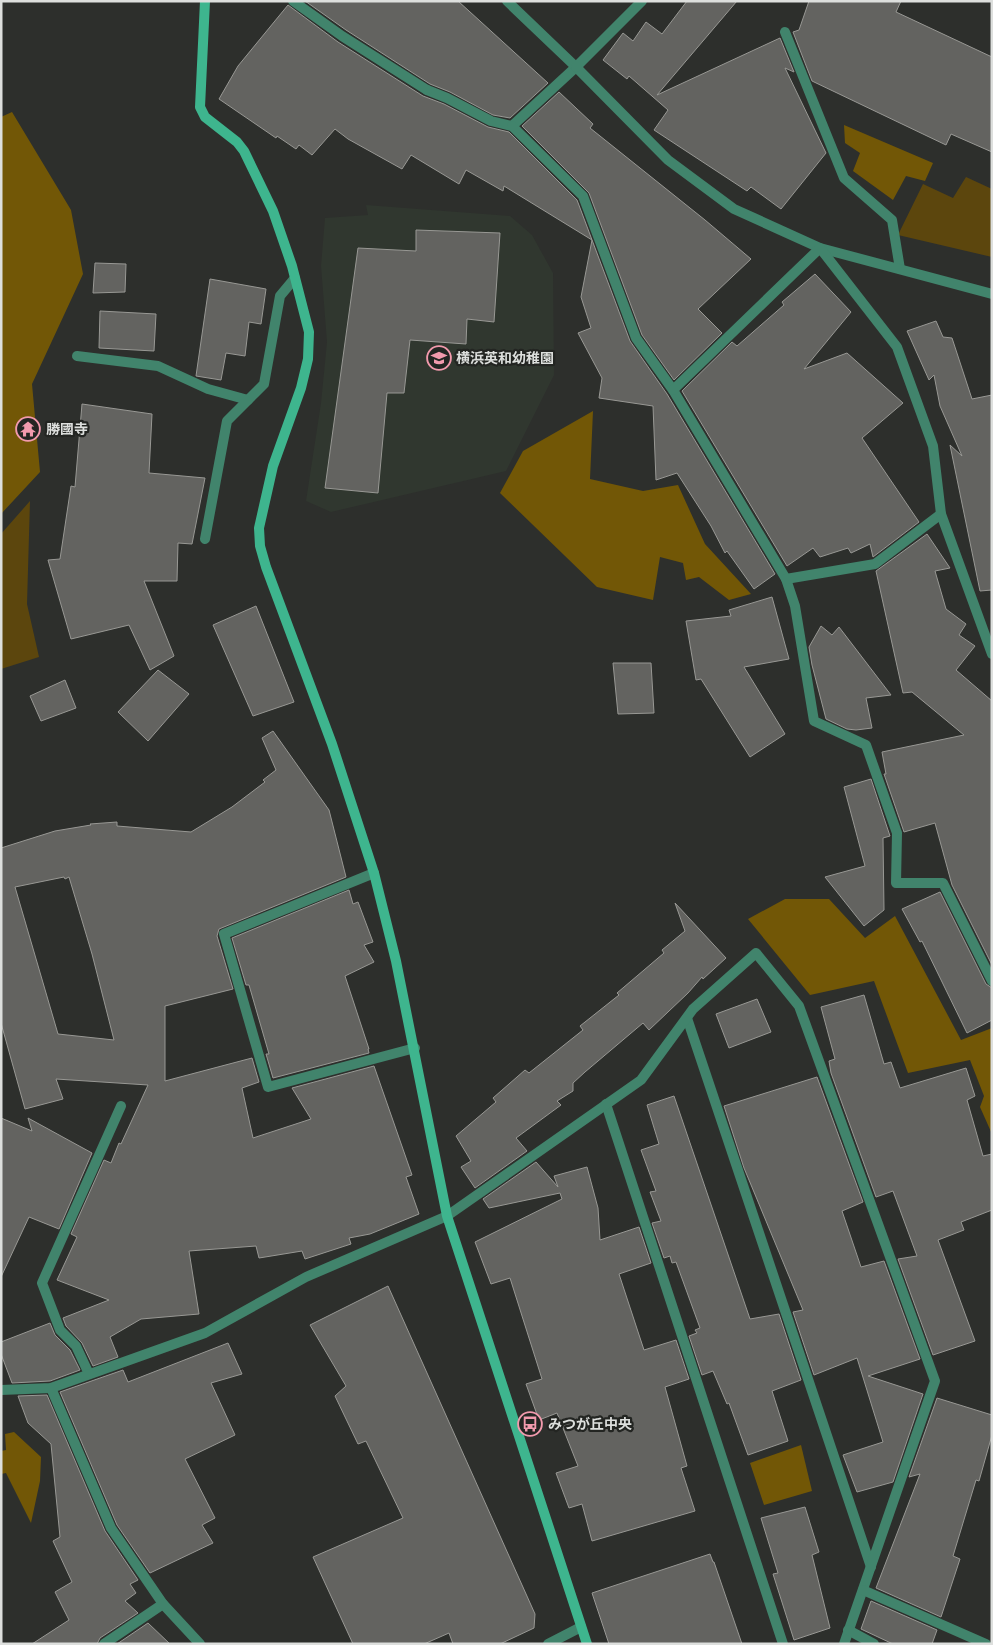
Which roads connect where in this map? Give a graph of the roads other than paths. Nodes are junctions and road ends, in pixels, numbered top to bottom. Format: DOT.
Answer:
graph roads {
  1 [pos="205,1"];
  2 [pos="293,1"];
  3 [pos="508,1"];
  4 [pos="642,1"];
  5 [pos="785,32"];
  6 [pos="576,67"];
  7 [pos="512,126"];
  8 [pos="820,248"];
  9 [pos="900,269"];
  10 [pos="295,278"];
  11 [pos="992,294"];
  12 [pos="77,356"];
  13 [pos="673,390"];
  14 [pos="248,400"];
  15 [pos="941,514"];
  16 [pos="205,539"];
  17 [pos="786,578"];
  18 [pos="992,654"];
  19 [pos="374,873"];
  20 [pos="992,981"];
  21 [pos="687,1018"];
  22 [pos="414,1048"];
  23 [pos="606,1104"];
  24 [pos="121,1106"];
  25 [pos="447,1216"];
  26 [pos="89,1374"];
  27 [pos="51,1388"];
  28 [pos="1,1390"];
  29 [pos="871,1567"];
  30 [pos="863,1590"];
  31 [pos="162,1604"];
  32 [pos="582,1627"];
  33 [pos="848,1630"];
  34 [pos="104,1644"];
  35 [pos="200,1644"];
  36 [pos="548,1644"];
  37 [pos="586,1644"];
  38 [pos="783,1644"];
  39 [pos="844,1644"];
  40 [pos="874,1644"];
  41 [pos="986,1644"];
  1 -- 10 [label="street"];
  2 -- 7 [label="street"];
  3 -- 6 [label="street"];
  4 -- 6 [label="street"];
  5 -- 9 [label="street"];
  6 -- 7 [label="street"];
  6 -- 8 [label="street"];
  7 -- 13 [label="street"];
  8 -- 9 [label="street"];
  8 -- 13 [label="street"];
  8 -- 15 [label="street"];
  9 -- 11 [label="street"];
  10 -- 14 [label="street"];
  10 -- 19 [label="street"];
  12 -- 14 [label="street"];
  13 -- 17 [label="street"];
  14 -- 16 [label="street"];
  15 -- 17 [label="street"];
  15 -- 18 [label="street"];
  17 -- 20 [label="street"];
  19 -- 22 [label="street"];
  19 -- 22 [label="street"];
  21 -- 23 [label="street"];
  21 -- 29 [label="street"];
  21 -- 29 [label="street"];
  22 -- 25 [label="street"];
  23 -- 25 [label="street"];
  23 -- 38 [label="street"];
  24 -- 26 [label="street"];
  25 -- 26 [label="street"];
  25 -- 32 [label="street"];
  26 -- 27 [label="street"];
  27 -- 28 [label="street"];
  27 -- 31 [label="street"];
  29 -- 30 [label="street"];
  30 -- 33 [label="street"];
  30 -- 41 [label="street"];
  31 -- 34 [label="street"];
  31 -- 35 [label="street"];
  32 -- 36 [label="street"];
  32 -- 37 [label="street"];
  33 -- 39 [label="street"];
  33 -- 40 [label="street"];
}
